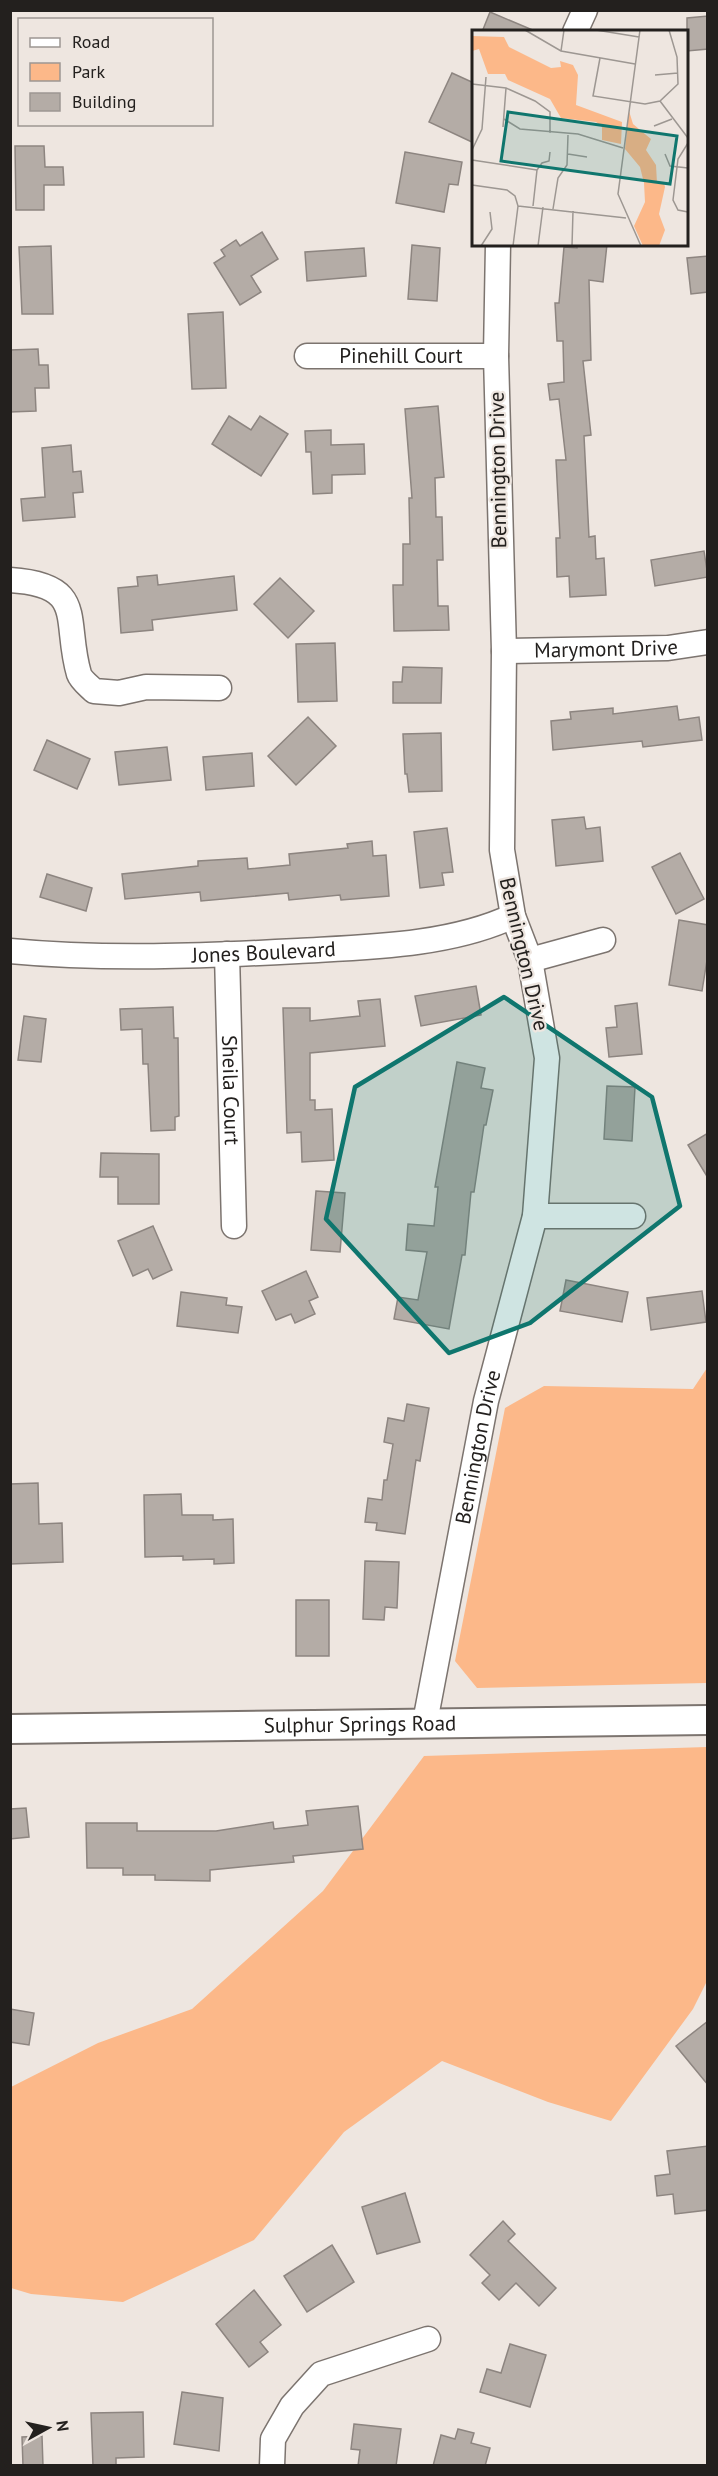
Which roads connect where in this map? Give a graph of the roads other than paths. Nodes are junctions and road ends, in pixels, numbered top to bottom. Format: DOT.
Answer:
graph roads {
  1 [pos="585,10"];
  2 [pos="576,30"];
  3 [pos="498,246"];
  4 [pos="307,356"];
  5 [pos="496,356"];
  6 [pos="10,580"];
  7 [pos="708,642"];
  8 [pos="504,651"];
  9 [pos="219,688"];
  10 [pos="513,916"];
  11 [pos="603,940"];
  12 [pos="10,951"];
  13 [pos="227,954"];
  14 [pos="530,960"];
  15 [pos="535,1216"];
  16 [pos="633,1216"];
  17 [pos="234,1226"];
  18 [pos="708,1720"];
  19 [pos="425,1722"];
  20 [pos="10,1729"];
  21 [pos="428,2339"];
  22 [pos="272,2466"];
  1 -- 2 [label="street"];
  3 -- 5 [label="street, Bennington Drive"];
  4 -- 5 [label="street, Pinehill Court"];
  5 -- 8 [label="street, Bennington Drive"];
  6 -- 9 [label="street"];
  7 -- 8 [label="street, Marymont Drive"];
  8 -- 10 [label="street, Bennington Drive"];
  10 -- 13 [label="street, Jones Boulevard"];
  10 -- 14 [label="street, Bennington Drive"];
  11 -- 14 [label="street"];
  12 -- 13 [label="street, Jones Boulevard"];
  13 -- 17 [label="street, Sheila Court"];
  14 -- 15 [label="street, Bennington Drive"];
  15 -- 16 [label="street"];
  15 -- 19 [label="street, Bennington Drive"];
  18 -- 19 [label="street, Sulphur Springs Road"];
  19 -- 20 [label="street, Sulphur Springs Road"];
  21 -- 22 [label="street"];
}
